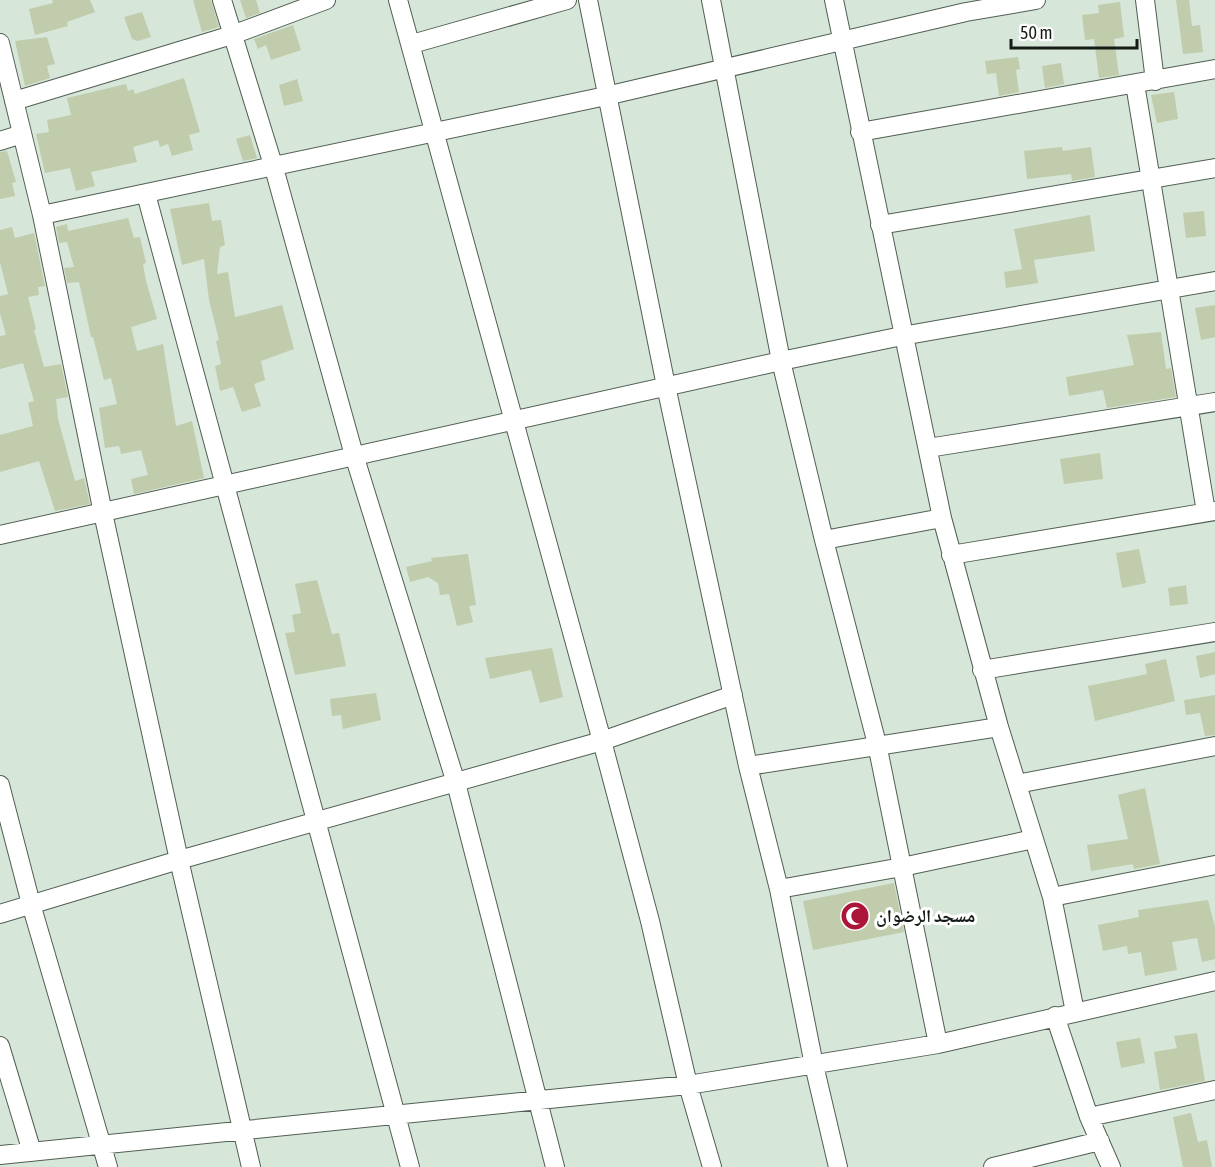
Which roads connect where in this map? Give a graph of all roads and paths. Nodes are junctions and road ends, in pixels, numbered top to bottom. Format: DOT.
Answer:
graph roads {
  1 [pos="222,0"];
  2 [pos="326,0"];
  3 [pos="398,0"];
  4 [pos="567,0"];
  5 [pos="588,0"];
  6 [pos="711,0"];
  7 [pos="834,0"];
  8 [pos="1036,0"];
  9 [pos="1145,0"];
  10 [pos="965,6"];
  11 [pos="232,35"];
  12 [pos="843,42"];
  13 [pos="0,43"];
  14 [pos="412,44"];
  15 [pos="1215,69"];
  16 [pos="723,70"];
  17 [pos="1155,81"];
  18 [pos="1136,84"];
  19 [pos="606,96"];
  20 [pos="14,101"];
  21 [pos="435,132"];
  22 [pos="860,132"];
  23 [pos="22,134"];
  24 [pos="0,141"];
  25 [pos="274,168"];
  26 [pos="1215,168"];
  27 [pos="1151,179"];
  28 [pos="147,194"];
  29 [pos="42,215"];
  30 [pos="880,225"];
  31 [pos="1215,281"];
  32 [pos="1170,289"];
  33 [pos="902,336"];
  34 [pos="781,361"];
  35 [pos="666,386"];
  36 [pos="1215,402"];
  37 [pos="1190,405"];
  38 [pos="513,421"];
  39 [pos="928,448"];
  40 [pos="354,455"];
  41 [pos="224,484"];
  42 [pos="1211,512"];
  43 [pos="103,513"];
  44 [pos="942,518"];
  45 [pos="0,535"];
  46 [pos="824,540"];
  47 [pos="951,555"];
  48 [pos="1215,632"];
  49 [pos="982,670"];
  50 [pos="733,695"];
  51 [pos="999,727"];
  52 [pos="602,741"];
  53 [pos="877,744"];
  54 [pos="1215,746"];
  55 [pos="748,766"];
  56 [pos="456,783"];
  57 [pos="1017,784"];
  58 [pos="0,785"];
  59 [pos="316,821"];
  60 [pos="1034,839"];
  61 [pos="179,860"];
  62 [pos="1215,865"];
  63 [pos="902,867"];
  64 [pos="779,889"];
  65 [pos="1052,897"];
  66 [pos="32,904"];
  67 [pos="0,914"];
  68 [pos="1215,981"];
  69 [pos="1076,1012"];
  70 [pos="1055,1016"];
  71 [pos="939,1044"];
  72 [pos="0,1046"];
  73 [pos="814,1065"];
  74 [pos="688,1085"];
  75 [pos="1215,1090"];
  76 [pos="537,1101"];
  77 [pos="396,1115"];
  78 [pos="1089,1117"];
  79 [pos="243,1131"];
  80 [pos="1100,1141"];
  81 [pos="102,1145"];
  82 [pos="32,1152"];
  83 [pos="0,1155"];
  84 [pos="108,1167"];
  85 [pos="251,1167"];
  86 [pos="410,1167"];
  87 [pos="555,1167"];
  88 [pos="712,1167"];
  89 [pos="838,1167"];
  90 [pos="994,1167"];
  91 [pos="1111,1167"];
  1 -- 11 [label="street"];
  2 -- 11 [label="street"];
  3 -- 14 [label="street"];
  4 -- 14 [label="street"];
  5 -- 19 [label="street"];
  6 -- 16 [label="street"];
  7 -- 12 [label="street"];
  8 -- 10 [label="street"];
  9 -- 17 [label="street"];
  10 -- 12 [label="street"];
  11 -- 20 [label="street"];
  11 -- 25 [label="street"];
  12 -- 16 [label="street"];
  12 -- 22 [label="street"];
  13 -- 20 [label="street"];
  14 -- 21 [label="street"];
  15 -- 17 [label="street"];
  16 -- 19 [label="street"];
  16 -- 34 [label="street"];
  17 -- 18 [label="street"];
  18 -- 22 [label="street"];
  18 -- 27 [label="street"];
  19 -- 21 [label="street"];
  19 -- 35 [label="street"];
  20 -- 23 [label="street"];
  21 -- 25 [label="street"];
  21 -- 38 [label="street"];
  22 -- 30 [label="street"];
  23 -- 24 [label="street"];
  23 -- 29 [label="street"];
  25 -- 28 [label="street"];
  25 -- 40 [label="street"];
  26 -- 27 [label="street"];
  27 -- 30 [label="street"];
  27 -- 32 [label="street"];
  28 -- 29 [label="street"];
  28 -- 41 [label="street"];
  29 -- 43 [label="street"];
  30 -- 33 [label="street"];
  31 -- 32 [label="street"];
  32 -- 33 [label="street"];
  32 -- 37 [label="street"];
  33 -- 34 [label="street"];
  33 -- 39 [label="street"];
  34 -- 35 [label="street"];
  34 -- 46 [label="street"];
  35 -- 38 [label="street"];
  35 -- 50 [label="street"];
  36 -- 37 [label="street"];
  37 -- 39 [label="street"];
  37 -- 42 [label="street"];
  38 -- 40 [label="street"];
  38 -- 52 [label="street"];
  39 -- 44 [label="street"];
  40 -- 41 [label="street"];
  40 -- 56 [label="street"];
  41 -- 43 [label="street"];
  41 -- 59 [label="street"];
  42 -- 47 [label="street"];
  43 -- 45 [label="street"];
  43 -- 61 [label="street"];
  44 -- 46 [label="street"];
  44 -- 47 [label="street"];
  46 -- 53 [label="street"];
  47 -- 49 [label="street"];
  48 -- 49 [label="street"];
  49 -- 51 [label="street"];
  50 -- 52 [label="street"];
  50 -- 55 [label="street"];
  51 -- 53 [label="street"];
  51 -- 57 [label="street"];
  52 -- 56 [label="street"];
  52 -- 74 [label="street"];
  53 -- 55 [label="street"];
  53 -- 63 [label="street"];
  54 -- 57 [label="street"];
  55 -- 64 [label="street"];
  56 -- 59 [label="street"];
  56 -- 76 [label="street"];
  57 -- 60 [label="street"];
  58 -- 66 [label="street"];
  59 -- 61 [label="street"];
  59 -- 77 [label="street"];
  60 -- 63 [label="street"];
  60 -- 65 [label="street"];
  61 -- 66 [label="street"];
  61 -- 79 [label="street"];
  62 -- 65 [label="street"];
  63 -- 64 [label="street"];
  63 -- 71 [label="street"];
  64 -- 73 [label="street"];
  65 -- 69 [label="street"];
  66 -- 67 [label="street"];
  66 -- 81 [label="street"];
  68 -- 69 [label="street"];
  69 -- 70 [label="street"];
  70 -- 71 [label="street"];
  70 -- 78 [label="street"];
  71 -- 73 [label="street"];
  72 -- 82 [label="street"];
  73 -- 74 [label="street"];
  73 -- 89 [label="street"];
  74 -- 76 [label="street"];
  74 -- 88 [label="street"];
  75 -- 78 [label="street"];
  76 -- 77 [label="street"];
  76 -- 87 [label="street"];
  77 -- 79 [label="street"];
  77 -- 86 [label="street"];
  78 -- 80 [label="street"];
  79 -- 81 [label="street"];
  79 -- 85 [label="street"];
  80 -- 90 [label="street"];
  80 -- 91 [label="street"];
  81 -- 82 [label="street"];
  81 -- 84 [label="street"];
  82 -- 83 [label="street"];
}
